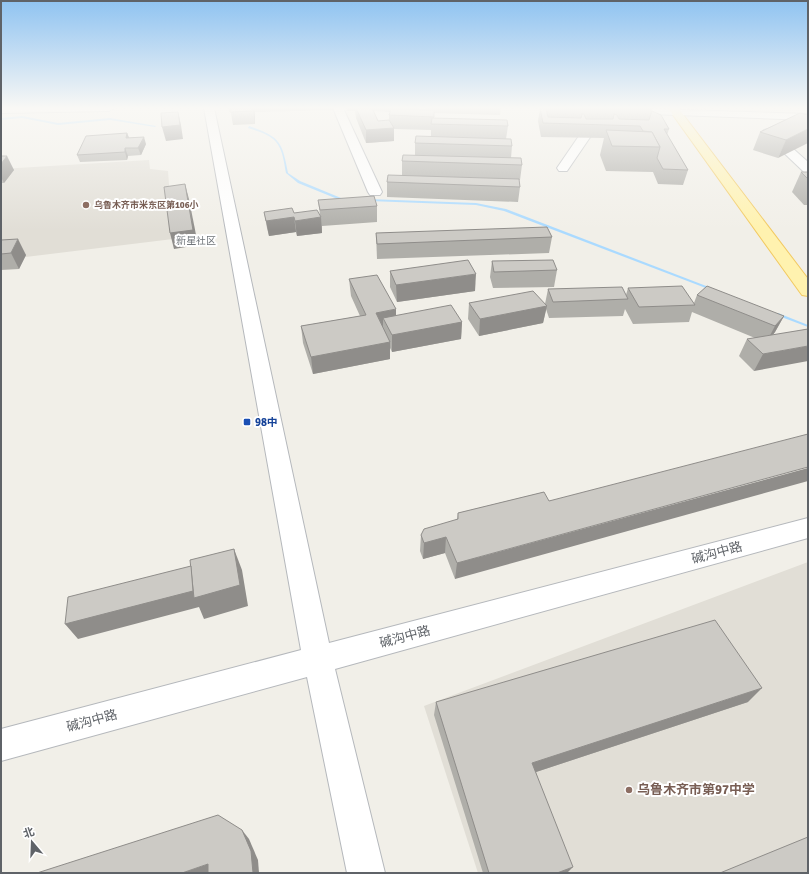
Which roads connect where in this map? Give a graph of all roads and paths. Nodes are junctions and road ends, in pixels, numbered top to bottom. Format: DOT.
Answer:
graph roads {
  1 [pos="217,149"];
  2 [pos="356,149"];
  3 [pos="576,149"];
  4 [pos="704,149"];
  5 [pos="787,149"];
  6 [pos="563,168"];
  7 [pos="808,169"];
  8 [pos="375,192"];
  9 [pos="808,291"];
  10 [pos="808,528"];
  11 [pos="318,660"];
  12 [pos="1,745"];
  13 [pos="366,873"];
  1 -- 11 [label="street"];
  2 -- 8 [label="street"];
  3 -- 6 [label="street"];
  4 -- 9 [label="main road"];
  5 -- 7 [label="street"];
  10 -- 11 [label="street, 碱沟中路"];
  11 -- 12 [label="street, 碱沟中路"];
  11 -- 13 [label="street"];
}
